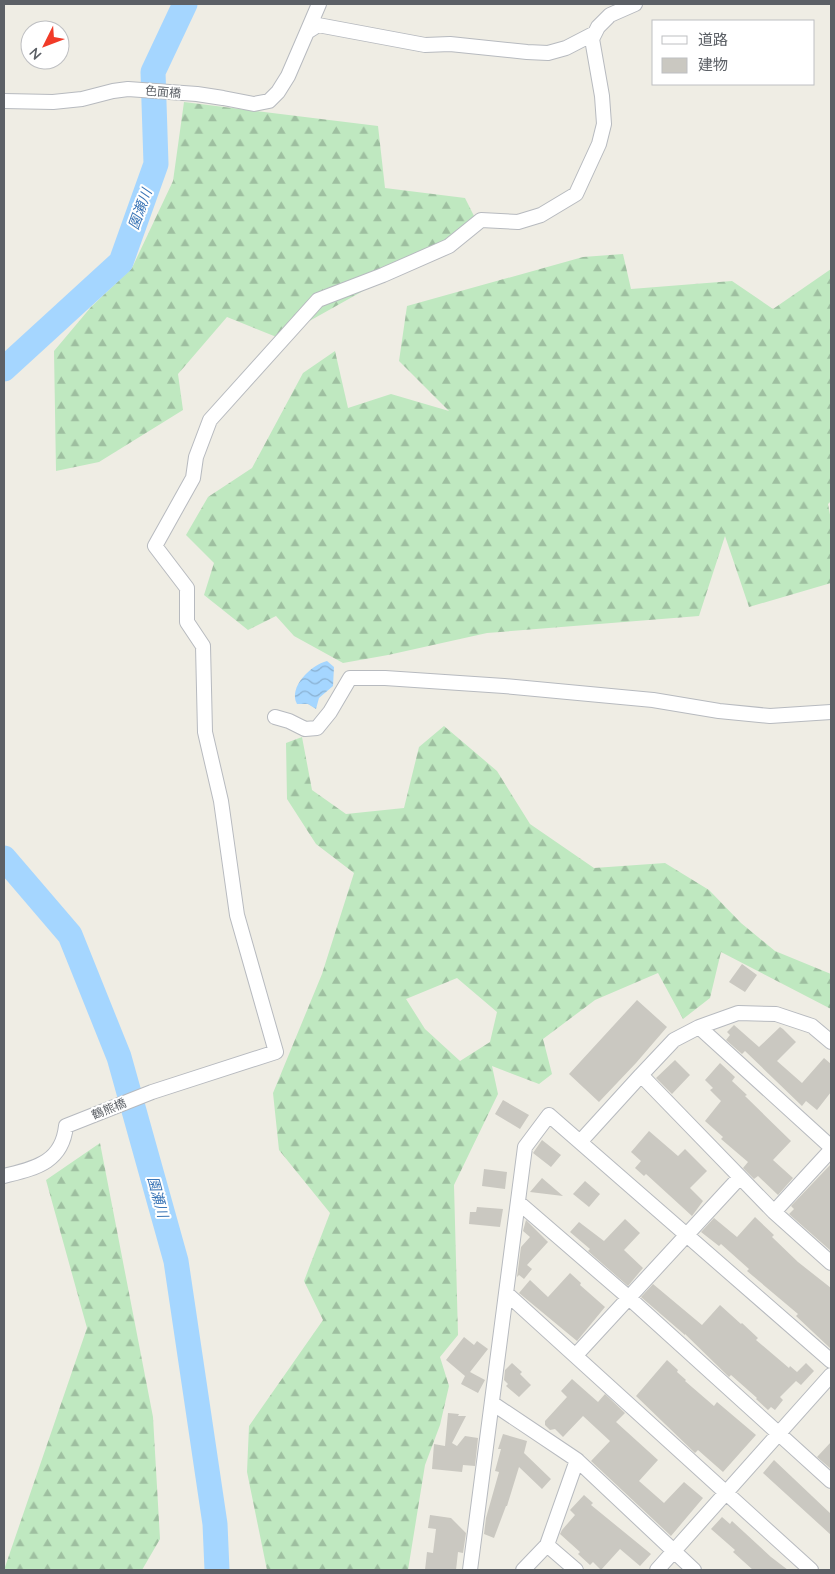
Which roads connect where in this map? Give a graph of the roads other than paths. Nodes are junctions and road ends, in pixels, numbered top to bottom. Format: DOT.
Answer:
graph roads {
  1 [pos="319,4"];
  2 [pos="635,4"];
  3 [pos="307,32"];
  4 [pos="595,32"];
  5 [pos="4,101"];
  6 [pos="831,712"];
  7 [pos="274,717"];
  8 [pos="699,1027"];
  9 [pos="831,1042"];
  10 [pos="641,1074"];
  11 [pos="580,1142"];
  12 [pos="831,1148"];
  13 [pos="4,1176"];
  14 [pos="740,1177"];
  15 [pos="518,1202"];
  16 [pos="774,1212"];
  17 [pos="686,1234"];
  18 [pos="831,1261"];
  19 [pos="506,1293"];
  20 [pos="628,1297"];
  21 [pos="576,1356"];
  22 [pos="831,1361"];
  23 [pos="831,1375"];
  24 [pos="492,1403"];
  25 [pos="779,1434"];
  26 [pos="577,1460"];
  27 [pos="831,1481"];
  28 [pos="727,1492"];
  29 [pos="547,1546"];
  30 [pos="673,1552"];
  31 [pos="470,1570"];
  32 [pos="522,1570"];
  33 [pos="576,1570"];
  34 [pos="657,1570"];
  35 [pos="694,1570"];
  36 [pos="811,1570"];
  1 -- 3 [label="street, 色面橋"];
  2 -- 4 [label="street"];
  3 -- 4 [label="street"];
  3 -- 5 [label="street, 色面橋"];
  4 -- 13 [label="street, 鶴熊橋"];
  6 -- 7 [label="street"];
  8 -- 9 [label="street"];
  8 -- 10 [label="street"];
  8 -- 12 [label="street"];
  10 -- 11 [label="street"];
  10 -- 14 [label="street"];
  11 -- 15 [label="street"];
  11 -- 17 [label="street"];
  12 -- 16 [label="street"];
  14 -- 16 [label="street"];
  14 -- 17 [label="street"];
  15 -- 19 [label="street"];
  15 -- 20 [label="street"];
  16 -- 18 [label="street"];
  17 -- 20 [label="street"];
  17 -- 22 [label="street"];
  19 -- 21 [label="street"];
  19 -- 24 [label="street"];
  20 -- 21 [label="street"];
  20 -- 25 [label="street"];
  21 -- 28 [label="street"];
  23 -- 25 [label="street"];
  24 -- 26 [label="street"];
  24 -- 31 [label="street"];
  25 -- 27 [label="street"];
  25 -- 28 [label="street"];
  26 -- 29 [label="street"];
  26 -- 30 [label="street"];
  28 -- 30 [label="street"];
  28 -- 36 [label="street"];
  29 -- 32 [label="street"];
  29 -- 33 [label="street"];
  30 -- 34 [label="street"];
  30 -- 35 [label="street"];
}
